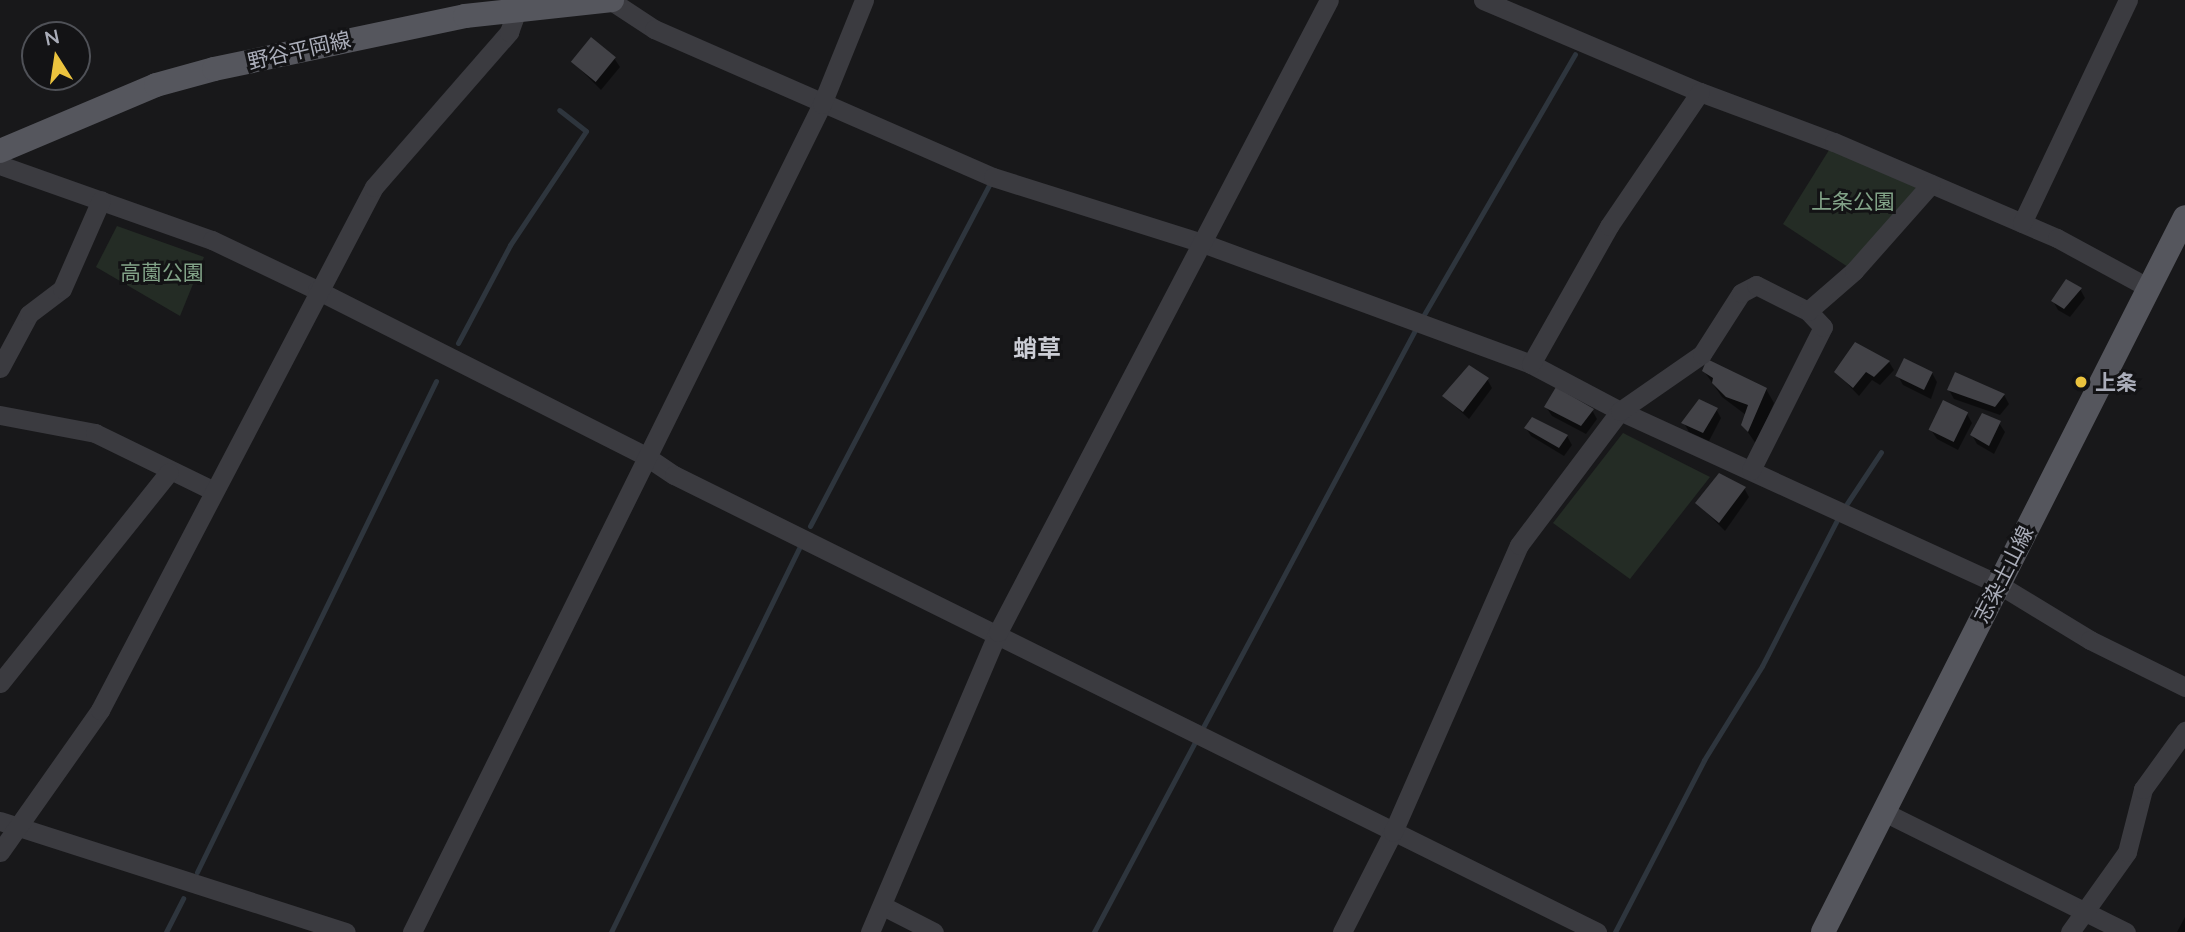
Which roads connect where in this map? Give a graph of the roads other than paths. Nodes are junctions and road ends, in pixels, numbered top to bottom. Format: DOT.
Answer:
graph roads {
  1 [pos="611,0"];
  2 [pos="864,0"];
  3 [pos="1329,0"];
  4 [pos="1483,0"];
  5 [pos="2128,0"];
  6 [pos="518,7"];
  7 [pos="1700,92"];
  8 [pos="822,104"];
  9 [pos="0,151"];
  10 [pos="0,165"];
  11 [pos="1931,184"];
  12 [pos="101,200"];
  13 [pos="2185,217"];
  14 [pos="2022,223"];
  15 [pos="1205,244"];
  16 [pos="2149,288"];
  17 [pos="317,290"];
  18 [pos="1808,311"];
  19 [pos="1531,364"];
  20 [pos="0,368"];
  21 [pos="1620,411"];
  22 [pos="0,415"];
  23 [pos="647,457"];
  24 [pos="1751,470"];
  25 [pos="169,472"];
  26 [pos="214,492"];
  27 [pos="1998,584"];
  28 [pos="998,632"];
  29 [pos="0,683"];
  30 [pos="2185,687"];
  31 [pos="2185,731"];
  32 [pos="1884,811"];
  33 [pos="8,825"];
  34 [pos="1393,832"];
  35 [pos="0,852"];
  36 [pos="883,906"];
  37 [pos="2087,911"];
  38 [pos="346,932"];
  39 [pos="412,932"];
  40 [pos="870,932"];
  41 [pos="934,932"];
  42 [pos="1342,932"];
  43 [pos="1597,932"];
  44 [pos="1823,932"];
  45 [pos="2070,932"];
  46 [pos="2126,932"];
  1 -- 6 [label="main road, 野谷平岡線"];
  1 -- 8 [label="street"];
  2 -- 8 [label="street"];
  3 -- 15 [label="street"];
  4 -- 7 [label="street"];
  5 -- 14 [label="street"];
  6 -- 9 [label="main road, 野谷平岡線"];
  6 -- 17 [label="street"];
  7 -- 11 [label="street"];
  7 -- 19 [label="street"];
  8 -- 15 [label="street"];
  8 -- 23 [label="street"];
  10 -- 12 [label="street"];
  11 -- 14 [label="street"];
  11 -- 18 [label="street"];
  12 -- 17 [label="street"];
  12 -- 20 [label="street"];
  13 -- 16 [label="main road, 志染土山線"];
  14 -- 16 [label="street"];
  15 -- 19 [label="street"];
  15 -- 28 [label="street"];
  16 -- 27 [label="main road, 志染土山線"];
  17 -- 23 [label="street"];
  17 -- 26 [label="street"];
  18 -- 21 [label="street"];
  18 -- 24 [label="street"];
  19 -- 21 [label="street"];
  21 -- 24 [label="street"];
  21 -- 34 [label="street"];
  22 -- 25 [label="street"];
  23 -- 28 [label="street"];
  23 -- 39 [label="street"];
  24 -- 27 [label="street"];
  25 -- 26 [label="street"];
  25 -- 29 [label="street"];
  26 -- 33 [label="street"];
  27 -- 30 [label="street"];
  27 -- 32 [label="main road, 志染土山線"];
  28 -- 34 [label="street"];
  28 -- 36 [label="street"];
  31 -- 37 [label="street"];
  32 -- 37 [label="street"];
  32 -- 44 [label="main road, 志染土山線"];
  33 -- 35 [label="street"];
  33 -- 38 [label="street"];
  34 -- 42 [label="street"];
  34 -- 43 [label="street"];
  36 -- 40 [label="street"];
  36 -- 41 [label="street"];
  37 -- 45 [label="street"];
  37 -- 46 [label="street"];
}
